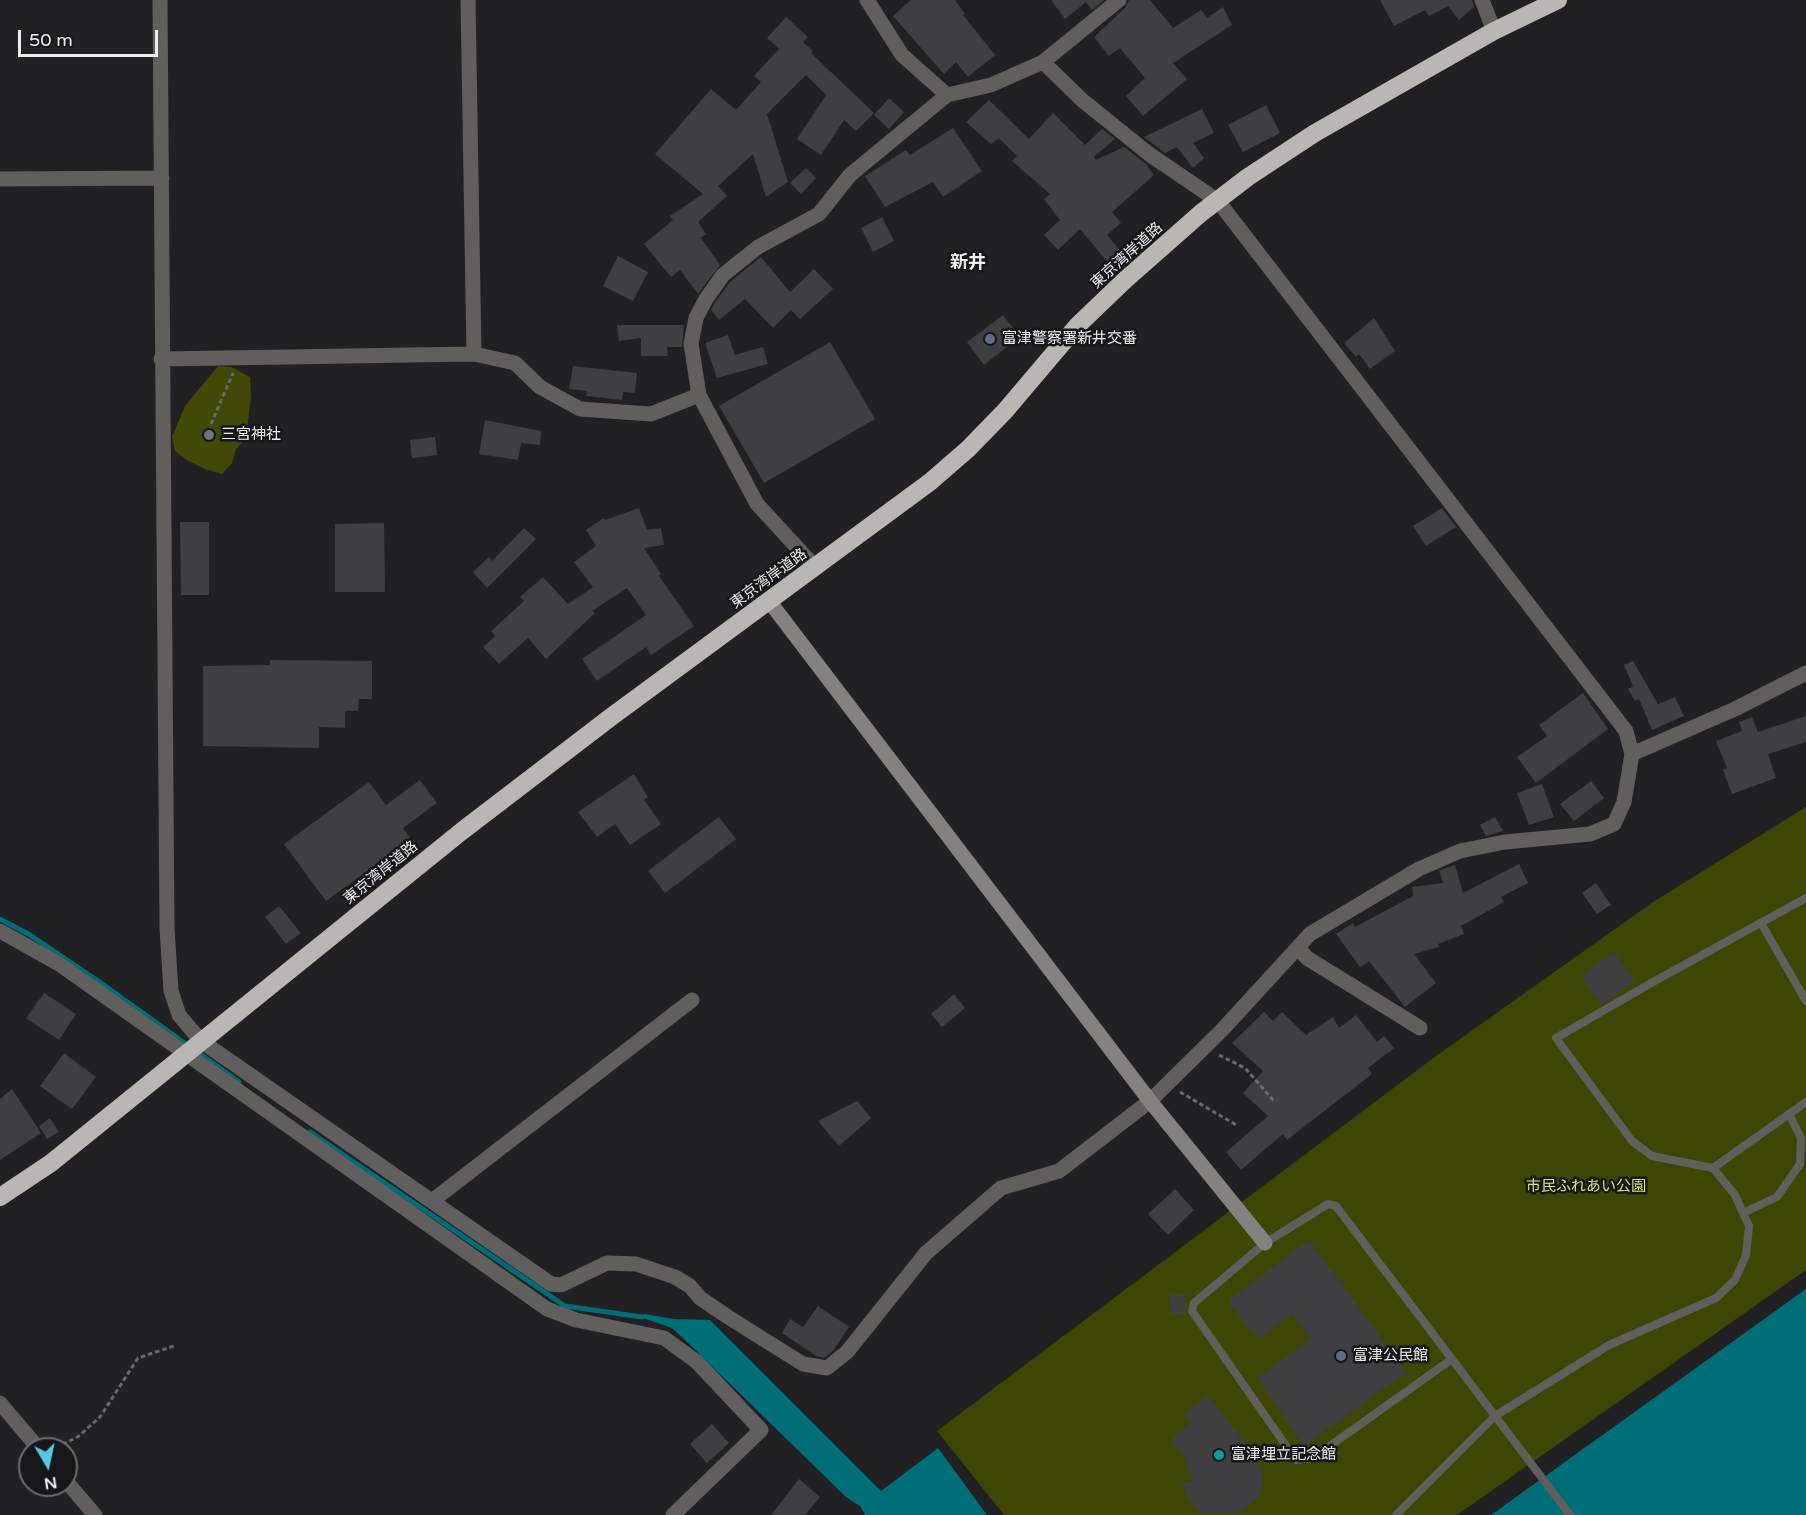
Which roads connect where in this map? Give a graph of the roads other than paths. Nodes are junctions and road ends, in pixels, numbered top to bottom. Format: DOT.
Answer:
graph roads {
  1 [pos="160,0"];
  2 [pos="468,0"];
  3 [pos="867,0"];
  4 [pos="1119,0"];
  5 [pos="1482,0"];
  6 [pos="1558,0"];
  7 [pos="1494,31"];
  8 [pos="1043,62"];
  9 [pos="947,95"];
  10 [pos="162,178"];
  11 [pos="0,179"];
  12 [pos="1218,201"];
  13 [pos="474,354"];
  14 [pos="161,359"];
  15 [pos="699,395"];
  16 [pos="816,568"];
  17 [pos="769,601"];
  18 [pos="1806,673"];
  19 [pos="1632,754"];
  20 [pos="1806,898"];
  21 [pos="1761,923"];
  22 [pos="0,931"];
  23 [pos="1298,948"];
  24 [pos="692,1000"];
  25 [pos="1806,1001"];
  26 [pos="1420,1028"];
  27 [pos="193,1047"];
  28 [pos="1150,1101"];
  29 [pos="1806,1102"];
  30 [pos="1789,1114"];
  31 [pos="1713,1168"];
  32 [pos="0,1197"];
  33 [pos="432,1200"];
  34 [pos="1743,1213"];
  35 [pos="1265,1243"];
  36 [pos="1452,1359"];
  37 [pos="0,1403"];
  38 [pos="1495,1416"];
  39 [pos="29,1437"];
  40 [pos="78,1495"];
  41 [pos="95,1515"];
  42 [pos="673,1515"];
  43 [pos="1396,1515"];
  44 [pos="1570,1515"];
  1 -- 10 [label="street"];
  2 -- 13 [label="street"];
  3 -- 9 [label="street"];
  4 -- 8 [label="street"];
  5 -- 7 [label="street"];
  6 -- 7 [label="highway, 東京湾岸道路"];
  7 -- 12 [label="highway, 東京湾岸道路"];
  8 -- 9 [label="street"];
  8 -- 12 [label="street"];
  9 -- 15 [label="street"];
  10 -- 11 [label="street"];
  10 -- 14 [label="street"];
  12 -- 16 [label="highway, 東京湾岸道路"];
  12 -- 19 [label="street"];
  13 -- 14 [label="street"];
  13 -- 15 [label="street"];
  14 -- 27 [label="street"];
  15 -- 16 [label="street"];
  16 -- 17 [label="highway, 東京湾岸道路"];
  17 -- 27 [label="highway, 東京湾岸道路"];
  17 -- 28 [label="street"];
  18 -- 19 [label="street"];
  19 -- 23 [label="street"];
  20 -- 21 [label="lane"];
  21 -- 25 [label="lane"];
  21 -- 31 [label="lane"];
  22 -- 27 [label="street"];
  23 -- 26 [label="street"];
  23 -- 28 [label="street"];
  24 -- 33 [label="street"];
  27 -- 32 [label="highway, 東京湾岸道路"];
  27 -- 33 [label="street"];
  27 -- 42 [label="street"];
  28 -- 33 [label="street"];
  28 -- 35 [label="street"];
  29 -- 30 [label="lane"];
  30 -- 31 [label="lane"];
  30 -- 34 [label="lane"];
  31 -- 34 [label="lane"];
  34 -- 38 [label="lane"];
  35 -- 36 [label="lane"];
  35 -- 36 [label="lane"];
  36 -- 38 [label="lane"];
  37 -- 39 [label="street"];
  38 -- 43 [label="lane"];
  38 -- 44 [label="lane"];
  40 -- 41 [label="street"];
}
